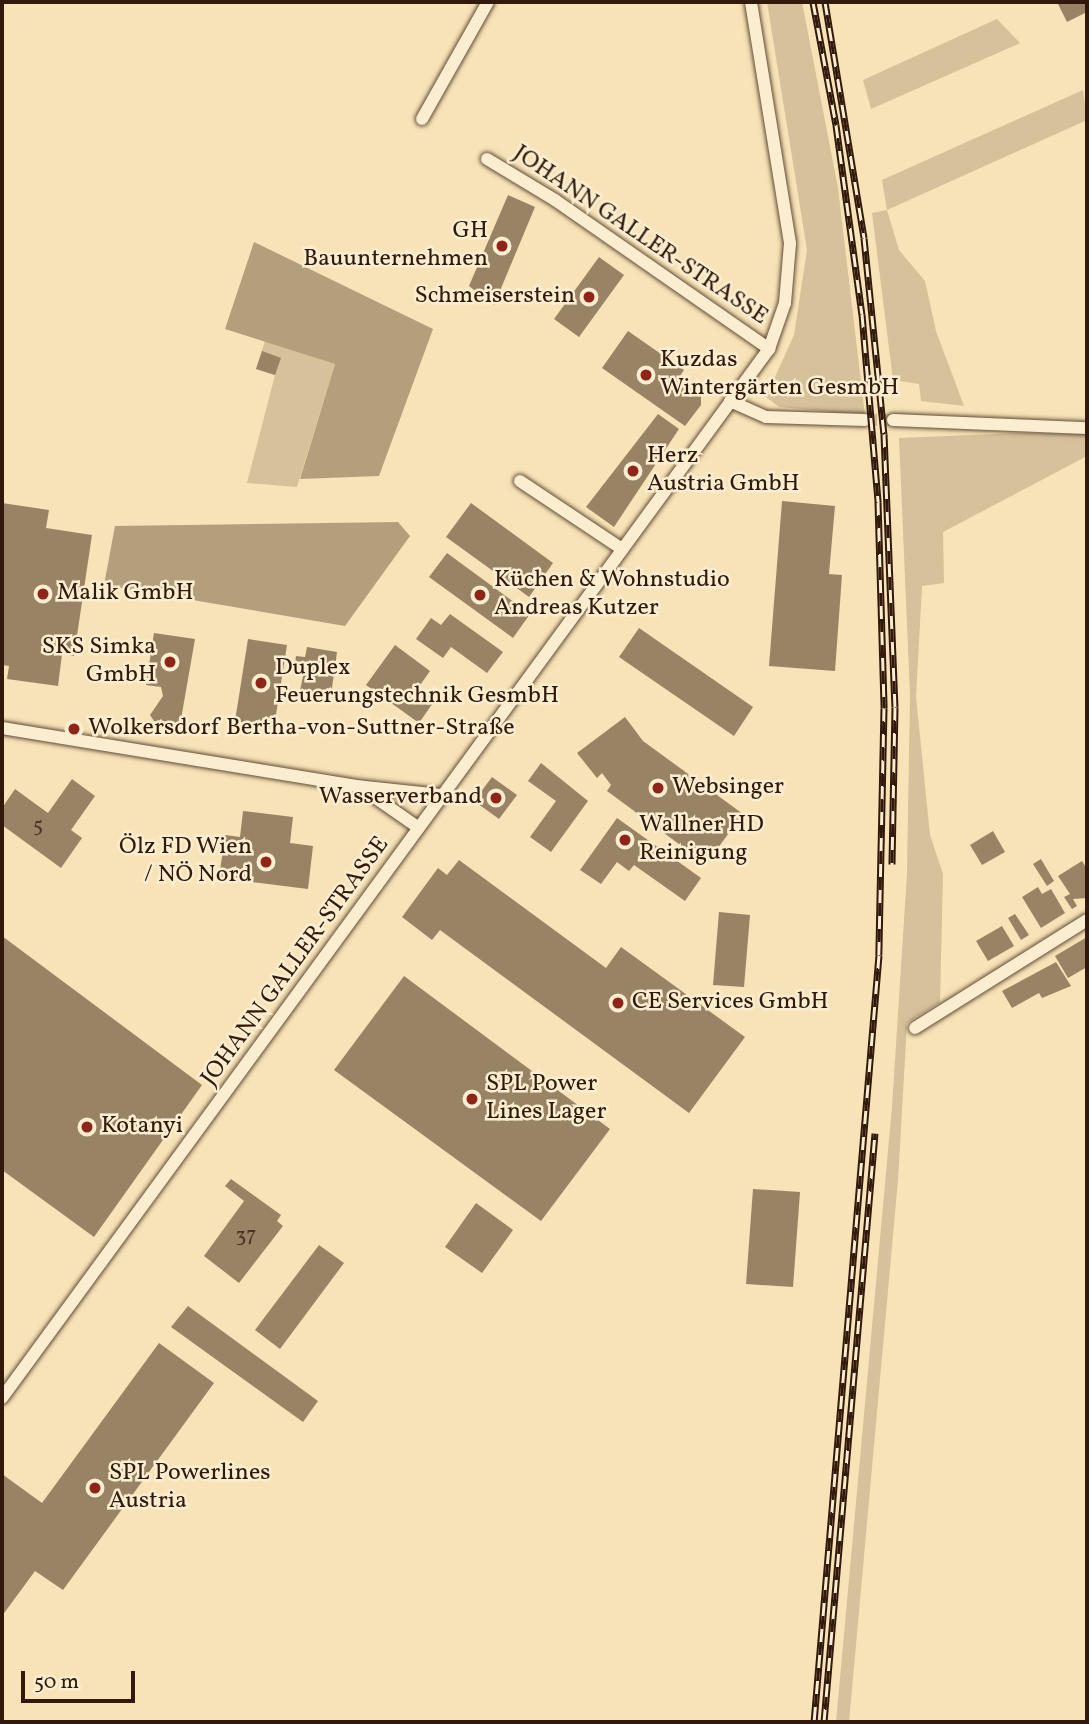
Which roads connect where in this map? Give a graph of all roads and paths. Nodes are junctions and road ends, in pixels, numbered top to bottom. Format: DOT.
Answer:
graph roads {
  1 [pos="488,2"];
  2 [pos="751,2"];
  3 [pos="422,119"];
  4 [pos="487,159"];
  5 [pos="769,349"];
  6 [pos="730,401"];
  7 [pos="865,420"];
  8 [pos="893,420"];
  9 [pos="1087,428"];
  10 [pos="520,481"];
  11 [pos="622,549"];
  12 [pos="2,728"];
  13 [pos="356,786"];
  14 [pos="441,795"];
  15 [pos="419,828"];
  16 [pos="1087,920"];
  17 [pos="915,1028"];
  18 [pos="2,1398"];
  1 -- 3 [label="street"];
  2 -- 5 [label="street, JOHANN GALLER-STRASSE"];
  4 -- 5 [label="street, JOHANN GALLER-STRASSE"];
  5 -- 6 [label="street, JOHANN GALLER-STRASSE"];
  6 -- 7 [label="street"];
  6 -- 11 [label="street, JOHANN GALLER-STRASSE"];
  8 -- 9 [label="street"];
  10 -- 11 [label="street"];
  11 -- 14 [label="street, JOHANN GALLER-STRASSE"];
  12 -- 13 [label="street"];
  13 -- 14 [label="street"];
  13 -- 15 [label="street"];
  14 -- 15 [label="street, JOHANN GALLER-STRASSE"];
  15 -- 18 [label="street, JOHANN GALLER-STRASSE"];
  16 -- 17 [label="street"];
}
